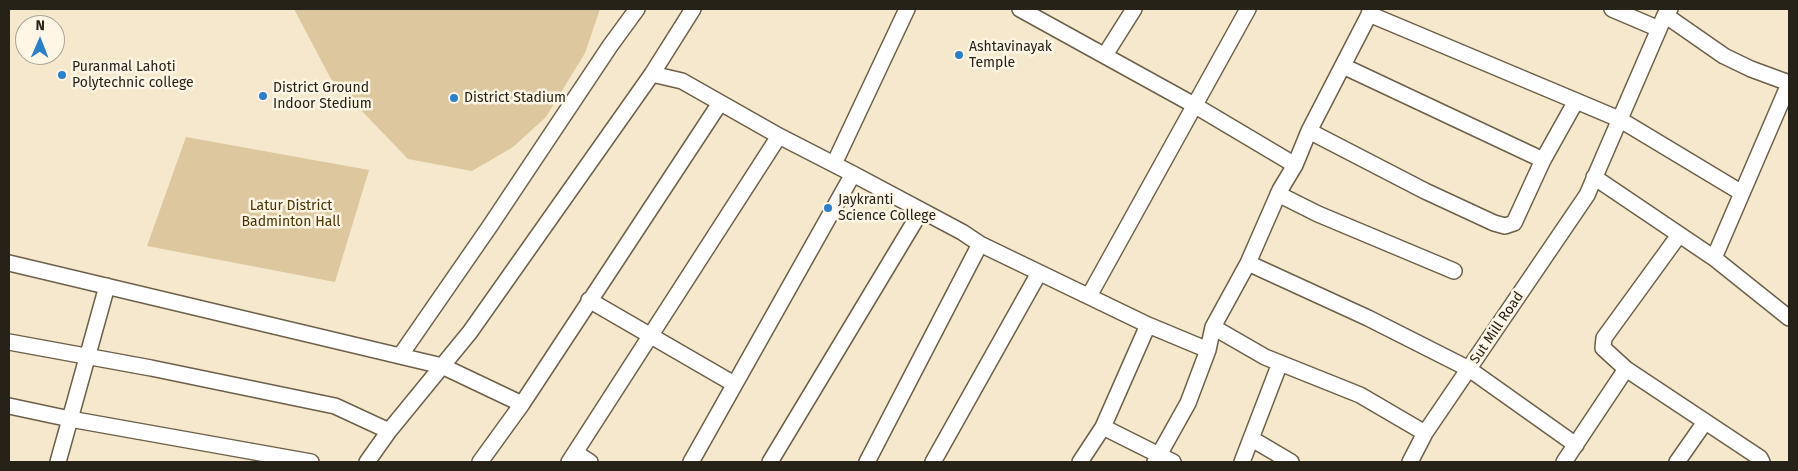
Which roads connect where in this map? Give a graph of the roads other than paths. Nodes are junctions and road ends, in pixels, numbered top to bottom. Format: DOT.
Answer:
graph roads {
  1 [pos="637,9"];
  2 [pos="693,9"];
  3 [pos="907,9"];
  4 [pos="1020,9"];
  5 [pos="1134,9"];
  6 [pos="1248,9"];
  7 [pos="1612,9"];
  8 [pos="1370,11"];
  9 [pos="1667,12"];
  10 [pos="1658,29"];
  11 [pos="1105,55"];
  12 [pos="1343,66"];
  13 [pos="652,74"];
  14 [pos="1789,83"];
  15 [pos="1576,101"];
  16 [pos="720,103"];
  17 [pos="1194,105"];
  18 [pos="1619,119"];
  19 [pos="1309,131"];
  20 [pos="779,136"];
  21 [pos="1543,160"];
  22 [pos="834,164"];
  23 [pos="1295,165"];
  24 [pos="854,174"];
  25 [pos="1594,178"];
  26 [pos="1742,193"];
  27 [pos="1278,194"];
  28 [pos="921,211"];
  29 [pos="1679,235"];
  30 [pos="980,244"];
  31 [pos="1714,258"];
  32 [pos="9,262"];
  33 [pos="1248,263"];
  34 [pos="1454,271"];
  35 [pos="1038,273"];
  36 [pos="107,286"];
  37 [pos="1089,296"];
  38 [pos="589,300"];
  39 [pos="1789,318"];
  40 [pos="1148,325"];
  41 [pos="1214,327"];
  42 [pos="651,336"];
  43 [pos="9,342"];
  44 [pos="1208,350"];
  45 [pos="89,356"];
  46 [pos="400,356"];
  47 [pos="1280,363"];
  48 [pos="442,366"];
  49 [pos="1469,369"];
  50 [pos="1626,369"];
  51 [pos="734,384"];
  52 [pos="522,404"];
  53 [pos="9,406"];
  54 [pos="70,419"];
  55 [pos="1705,422"];
  56 [pos="1103,427"];
  57 [pos="389,431"];
  58 [pos="1425,433"];
  59 [pos="1252,439"];
  60 [pos="1576,444"];
  61 [pos="572,458"];
  62 [pos="1157,459"];
  63 [pos="58,462"];
  64 [pos="311,462"];
  65 [pos="367,462"];
  66 [pos="480,462"];
  67 [pos="590,462"];
  68 [pos="691,462"];
  69 [pos="770,462"];
  70 [pos="867,462"];
  71 [pos="934,462"];
  72 [pos="1080,462"];
  73 [pos="1173,462"];
  74 [pos="1242,462"];
  75 [pos="1291,462"];
  76 [pos="1410,462"];
  77 [pos="1564,462"];
  78 [pos="1677,462"];
  79 [pos="1762,462"];
  1 -- 46 [label="street"];
  2 -- 13 [label="street"];
  3 -- 22 [label="street"];
  4 -- 11 [label="street"];
  5 -- 11 [label="street"];
  6 -- 17 [label="street"];
  7 -- 10 [label="street"];
  8 -- 12 [label="street"];
  8 -- 15 [label="street"];
  9 -- 10 [label="street, Sut Mill Road"];
  9 -- 14 [label="street"];
  10 -- 18 [label="street, Sut Mill Road"];
  11 -- 17 [label="street"];
  12 -- 19 [label="street"];
  12 -- 21 [label="street"];
  13 -- 16 [label="street"];
  13 -- 48 [label="street"];
  14 -- 26 [label="street"];
  15 -- 18 [label="street"];
  15 -- 21 [label="street"];
  16 -- 20 [label="street"];
  16 -- 38 [label="street"];
  17 -- 23 [label="street"];
  17 -- 37 [label="street"];
  18 -- 25 [label="street, Sut Mill Road"];
  18 -- 26 [label="street"];
  19 -- 21 [label="street"];
  19 -- 23 [label="street"];
  20 -- 22 [label="street"];
  20 -- 42 [label="street"];
  22 -- 24 [label="street"];
  23 -- 27 [label="street"];
  24 -- 28 [label="street"];
  24 -- 51 [label="street"];
  25 -- 29 [label="street"];
  25 -- 49 [label="street, Sut Mill Road"];
  26 -- 31 [label="street"];
  27 -- 33 [label="street"];
  27 -- 34 [label="street"];
  28 -- 30 [label="street"];
  28 -- 69 [label="street"];
  29 -- 31 [label="street"];
  29 -- 50 [label="street"];
  30 -- 35 [label="street"];
  30 -- 70 [label="street"];
  31 -- 39 [label="street"];
  32 -- 36 [label="street"];
  33 -- 41 [label="street"];
  33 -- 49 [label="street"];
  35 -- 37 [label="street"];
  35 -- 71 [label="street"];
  36 -- 45 [label="street"];
  36 -- 46 [label="street"];
  37 -- 40 [label="street"];
  38 -- 42 [label="street"];
  38 -- 52 [label="street"];
  40 -- 44 [label="street"];
  40 -- 56 [label="street"];
  41 -- 44 [label="street"];
  41 -- 47 [label="street"];
  42 -- 51 [label="street"];
  42 -- 61 [label="street"];
  43 -- 45 [label="street"];
  44 -- 62 [label="street"];
  45 -- 54 [label="street"];
  45 -- 57 [label="street"];
  46 -- 48 [label="street"];
  47 -- 58 [label="street"];
  47 -- 59 [label="street"];
  48 -- 52 [label="street"];
  48 -- 57 [label="street"];
  49 -- 58 [label="street, Sut Mill Road"];
  49 -- 60 [label="street"];
  50 -- 55 [label="street"];
  50 -- 60 [label="street"];
  51 -- 68 [label="street"];
  52 -- 66 [label="street"];
  53 -- 54 [label="street"];
  54 -- 63 [label="street"];
  54 -- 64 [label="street"];
  55 -- 78 [label="street"];
  55 -- 79 [label="street"];
  56 -- 62 [label="street"];
  56 -- 72 [label="street"];
  57 -- 65 [label="street"];
  58 -- 76 [label="street, Sut Mill Road"];
  59 -- 74 [label="street"];
  59 -- 75 [label="street"];
  60 -- 77 [label="street"];
  61 -- 67 [label="street"];
  62 -- 73 [label="street"];
}
